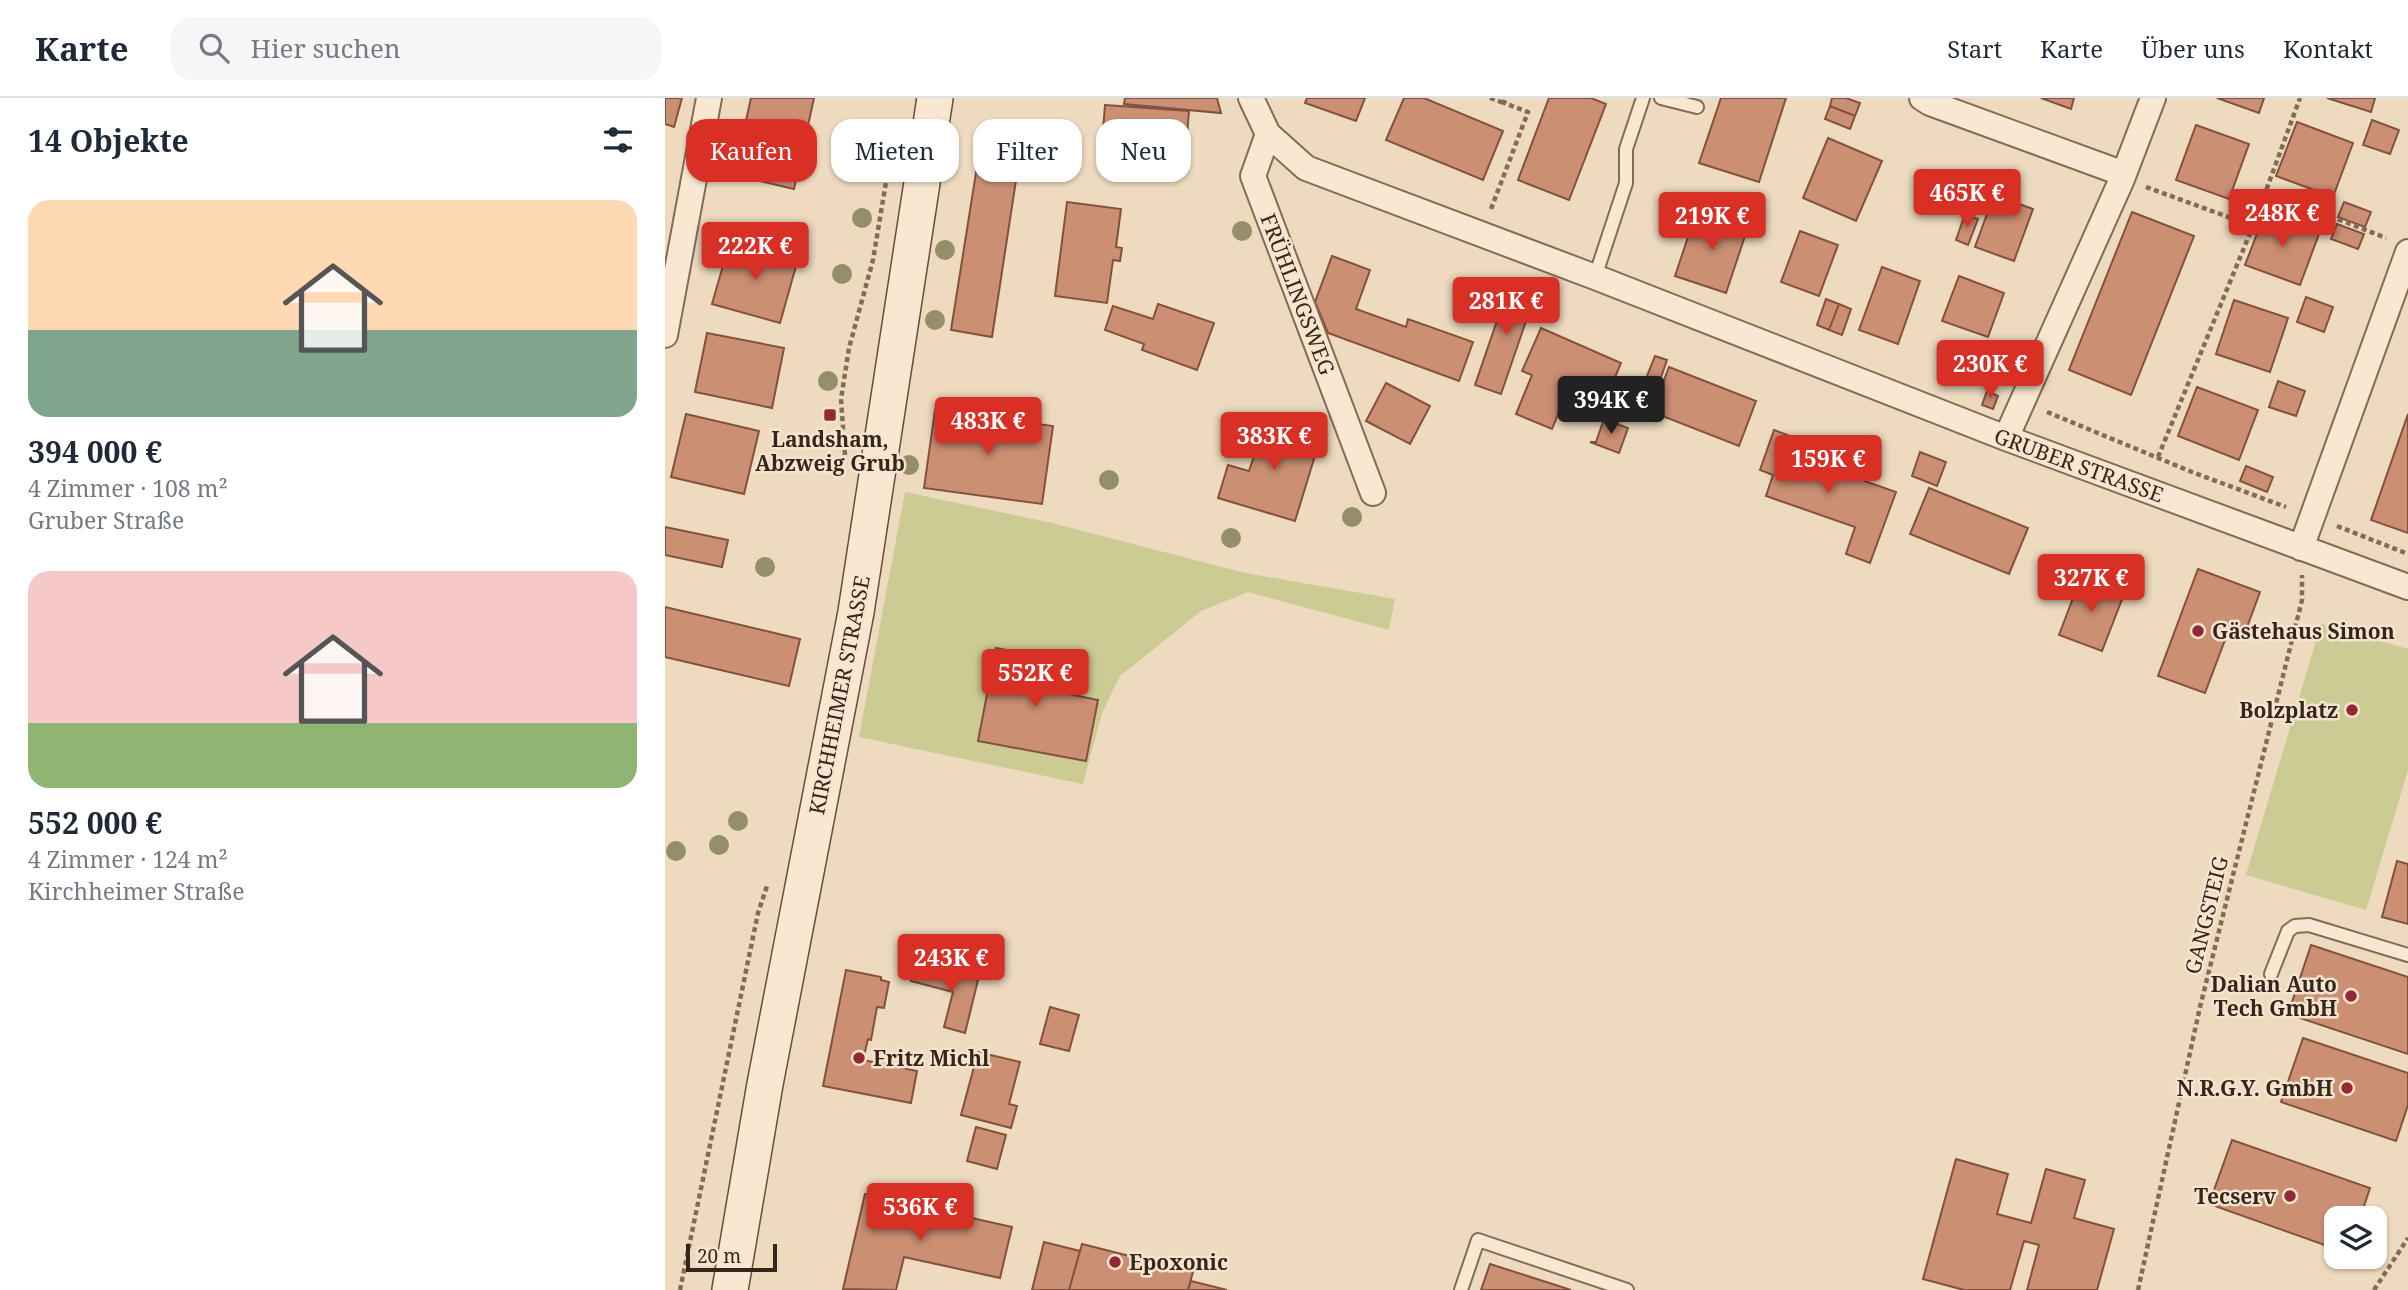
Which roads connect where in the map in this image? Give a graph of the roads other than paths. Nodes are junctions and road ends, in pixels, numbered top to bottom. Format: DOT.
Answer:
graph roads {
  1 [pos="709,98"];
  2 [pos="935,98"];
  3 [pos="1251,98"];
  4 [pos="1643,98"];
  5 [pos="1661,98"];
  6 [pos="1922,98"];
  7 [pos="2153,98"];
  8 [pos="1697,107"];
  9 [pos="1268,134"];
  10 [pos="2123,176"];
  11 [pos="2402,247"];
  12 [pos="1595,277"];
  13 [pos="665,335"];
  14 [pos="2006,439"];
  15 [pos="1373,493"];
  16 [pos="2301,548"];
  17 [pos="2408,587"];
  18 [pos="2408,955"];
  19 [pos="2271,974"];
  20 [pos="730,1290"];
  21 [pos="1461,1290"];
  22 [pos="1627,1290"];
  1 -- 13 [label="street"];
  2 -- 20 [label="main road, KIRCHHEIMER STRASSE"];
  3 -- 9 [label="street, GRUBER STRASSE"];
  4 -- 12 [label="lane"];
  5 -- 8 [label="lane"];
  6 -- 10 [label="street"];
  7 -- 10 [label="street"];
  9 -- 12 [label="street, GRUBER STRASSE"];
  9 -- 15 [label="street, FRÜHLINGSWEG"];
  10 -- 14 [label="street"];
  11 -- 16 [label="street"];
  12 -- 14 [label="street, GRUBER STRASSE"];
  14 -- 16 [label="street, GRUBER STRASSE"];
  16 -- 17 [label="street, GRUBER STRASSE"];
  18 -- 19 [label="lane"];
  21 -- 22 [label="lane"];
}
